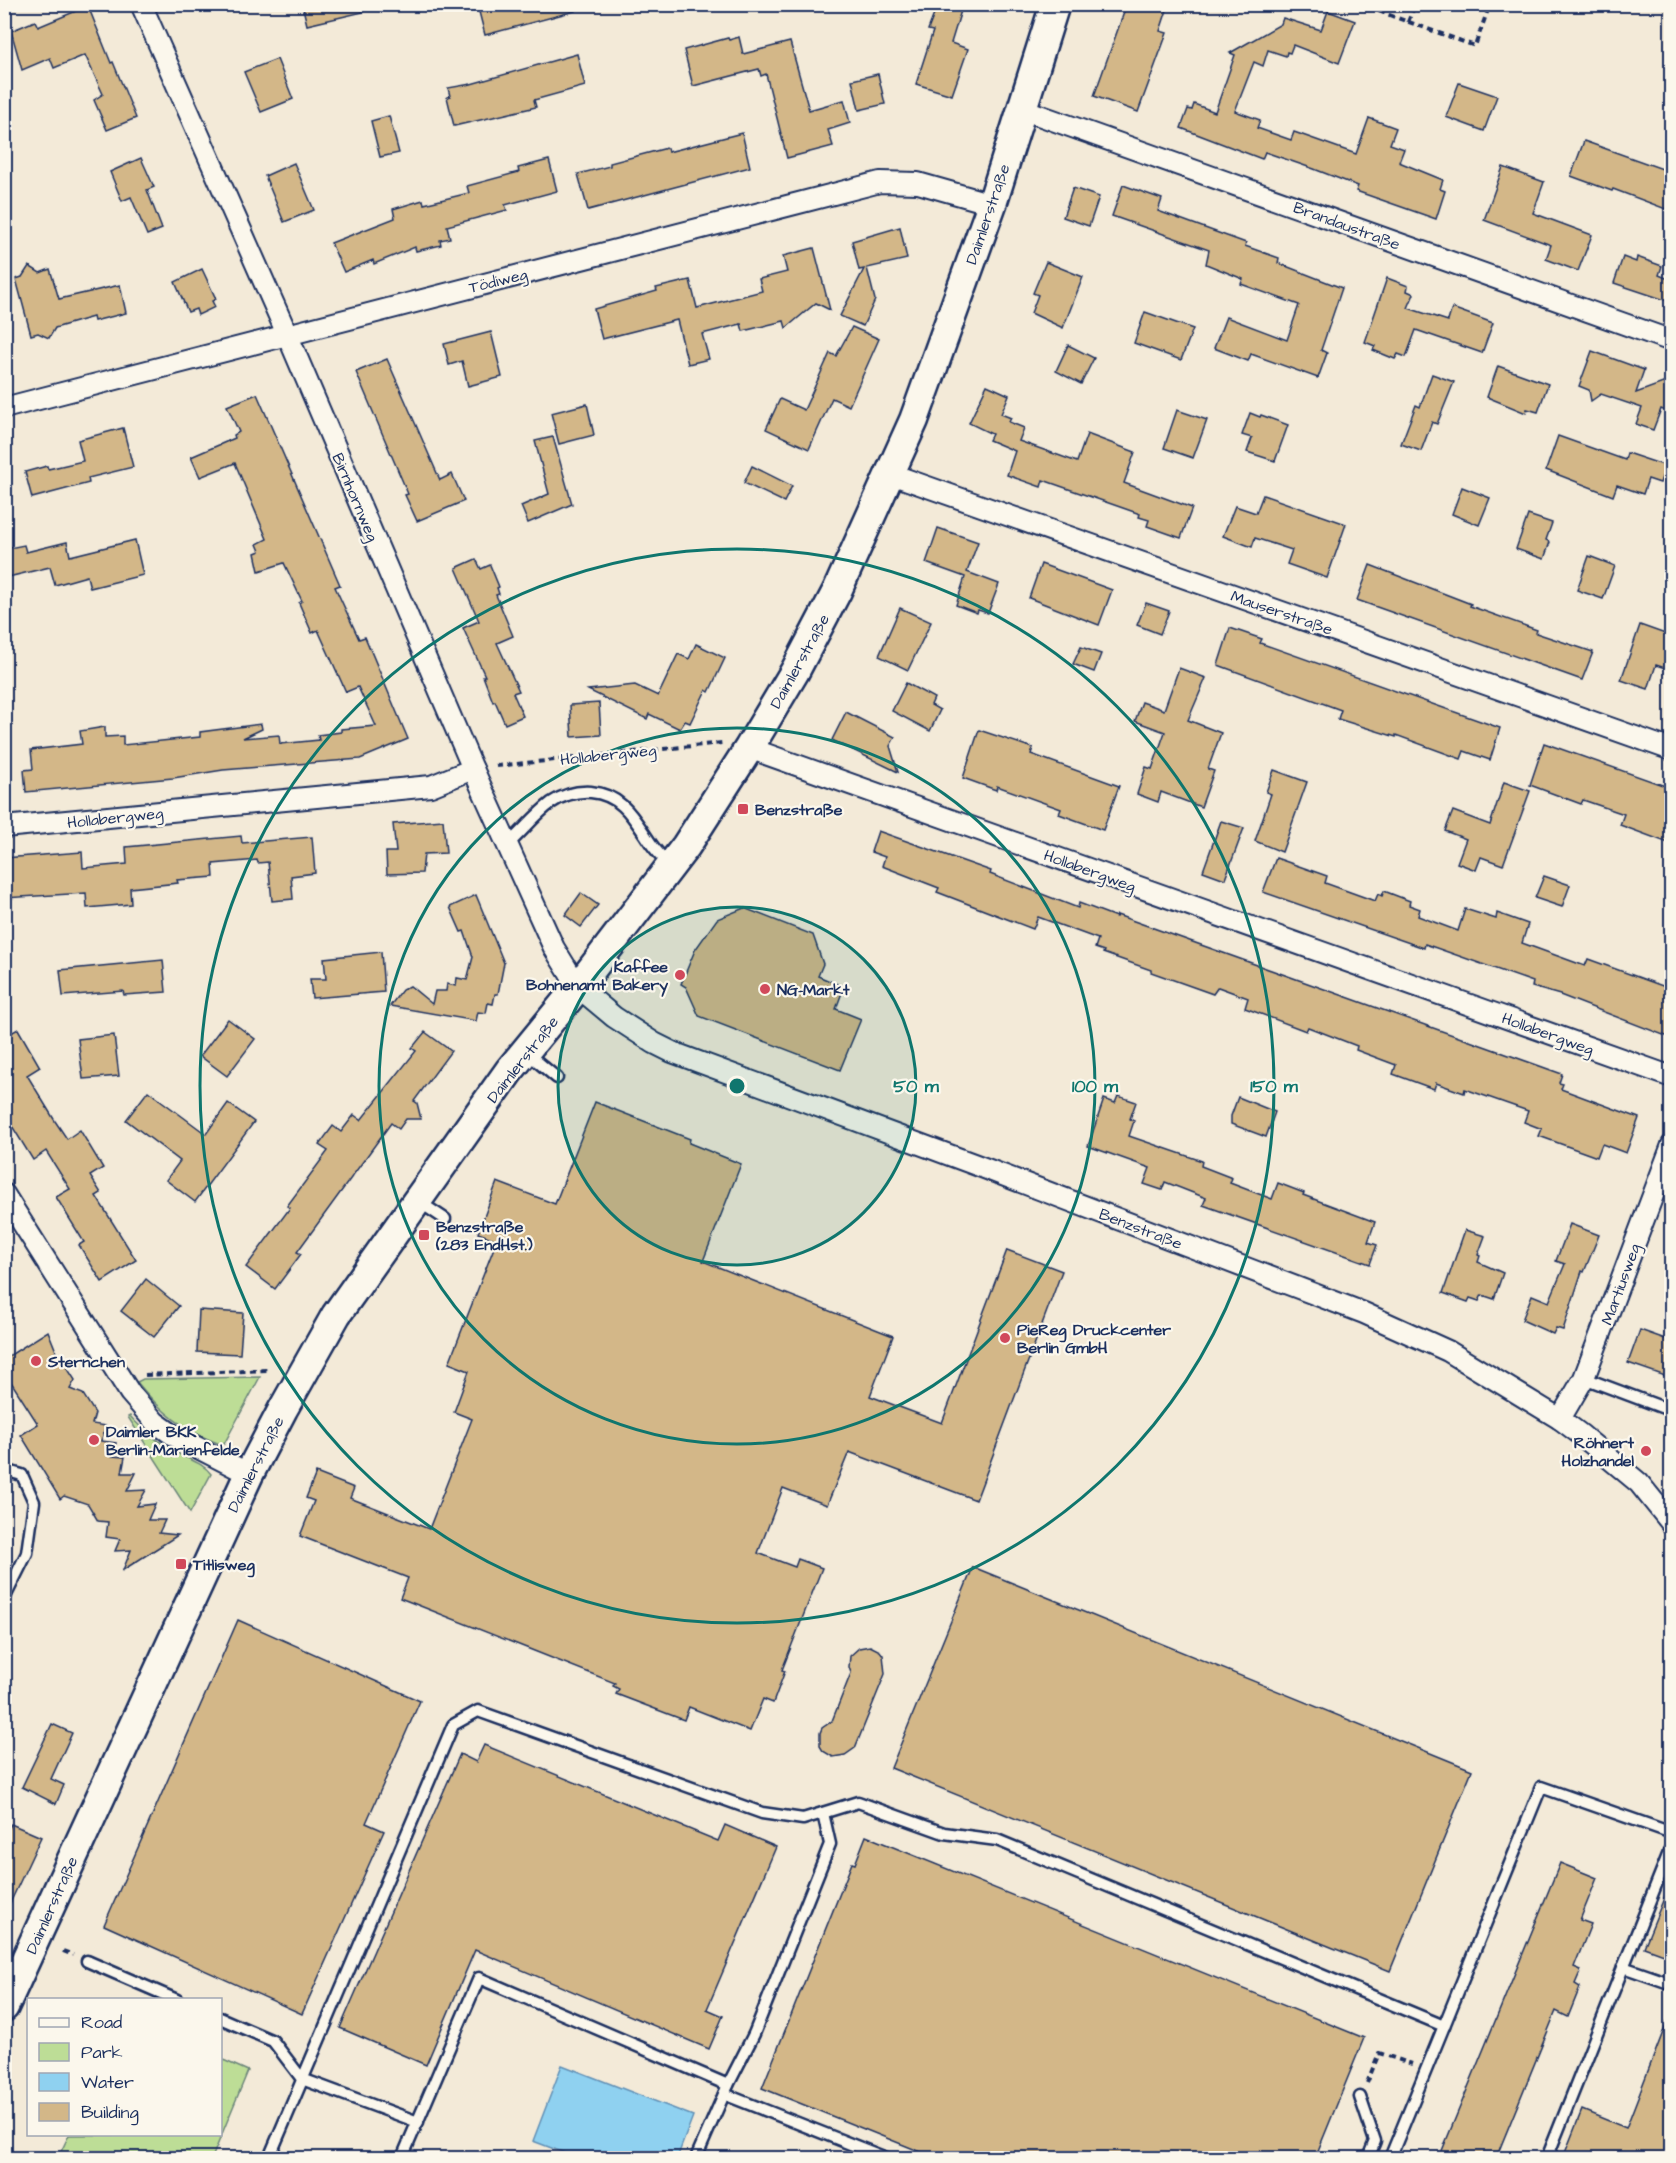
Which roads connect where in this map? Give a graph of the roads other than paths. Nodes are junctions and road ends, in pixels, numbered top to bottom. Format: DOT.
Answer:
graph roads {
  1 [pos="141,4"];
  2 [pos="1055,4"];
  3 [pos="1022,109"];
  4 [pos="992,204"];
  5 [pos="287,334"];
  6 [pos="1671,341"];
  7 [pos="4,408"];
  8 [pos="891,474"];
  9 [pos="749,748"];
  10 [pos="1671,750"];
  11 [pos="473,769"];
  12 [pos="4,827"];
  13 [pos="507,845"];
  14 [pos="670,867"];
  15 [pos="578,987"];
  16 [pos="525,1052"];
  17 [pos="1671,1077"];
  18 [pos="557,1078"];
  19 [pos="1671,1145"];
  20 [pos="4,1194"];
  21 [pos="418,1201"];
  22 [pos="445,1220"];
  23 [pos="1584,1378"];
  24 [pos="1671,1411"];
  25 [pos="1560,1419"];
  26 [pos="4,1470"];
  27 [pos="249,1474"];
  28 [pos="1671,1524"];
  29 [pos="4,1599"];
  30 [pos="823,1813"];
  31 [pos="1671,1833"];
  32 [pos="1671,1845"];
  33 [pos="87,1961"];
  34 [pos="1623,1967"];
  35 [pos="1671,1984"];
  36 [pos="172,1998"];
  37 [pos="4,2007"];
  38 [pos="222,2019"];
  39 [pos="1444,2026"];
  40 [pos="302,2079"];
  41 [pos="726,2089"];
  42 [pos="1360,2097"];
  43 [pos="418,2122"];
  44 [pos="269,2158"];
  45 [pos="402,2158"];
  46 [pos="696,2158"];
  47 [pos="886,2158"];
  48 [pos="1368,2158"];
  49 [pos="1390,2158"];
  50 [pos="1546,2158"];
  1 -- 5 [label="street, Birnhornweg"];
  2 -- 3 [label="street, Daimlerstraße"];
  3 -- 4 [label="street, Daimlerstraße"];
  3 -- 6 [label="street, Brandaustraße"];
  4 -- 5 [label="street, Tödiweg"];
  4 -- 8 [label="street, Daimlerstraße"];
  5 -- 7 [label="street, Tödiweg"];
  5 -- 11 [label="street, Birnhornweg"];
  8 -- 9 [label="street, Daimlerstraße"];
  8 -- 10 [label="street, Mauserstraße"];
  9 -- 14 [label="street, Daimlerstraße"];
  9 -- 17 [label="street, Hollabergweg"];
  11 -- 12 [label="street, Hollabergweg"];
  11 -- 13 [label="street, Birnhornweg"];
  13 -- 14 [label="lane"];
  13 -- 15 [label="street, Birnhornweg"];
  14 -- 15 [label="street, Daimlerstraße"];
  15 -- 16 [label="street, Daimlerstraße"];
  15 -- 25 [label="street, Benzstraße"];
  16 -- 18 [label="lane"];
  16 -- 21 [label="street, Daimlerstraße"];
  19 -- 23 [label="street, Martiusweg"];
  20 -- 27 [label="street"];
  21 -- 22 [label="lane"];
  21 -- 27 [label="street, Daimlerstraße"];
  23 -- 24 [label="lane"];
  23 -- 25 [label="street, Martiusweg"];
  25 -- 28 [label="street, Benzstraße"];
  26 -- 29 [label="lane"];
  27 -- 37 [label="street, Daimlerstraße"];
  30 -- 39 [label="lane"];
  30 -- 40 [label="lane"];
  30 -- 41 [label="lane"];
  31 -- 39 [label="lane"];
  32 -- 34 [label="lane"];
  33 -- 36 [label="lane"];
  34 -- 35 [label="lane"];
  34 -- 50 [label="lane"];
  38 -- 40 [label="lane"];
  39 -- 49 [label="lane"];
  40 -- 43 [label="lane"];
  40 -- 44 [label="lane"];
  41 -- 43 [label="lane"];
  41 -- 46 [label="lane"];
  41 -- 47 [label="lane"];
  42 -- 48 [label="lane"];
  43 -- 45 [label="lane"];
}
